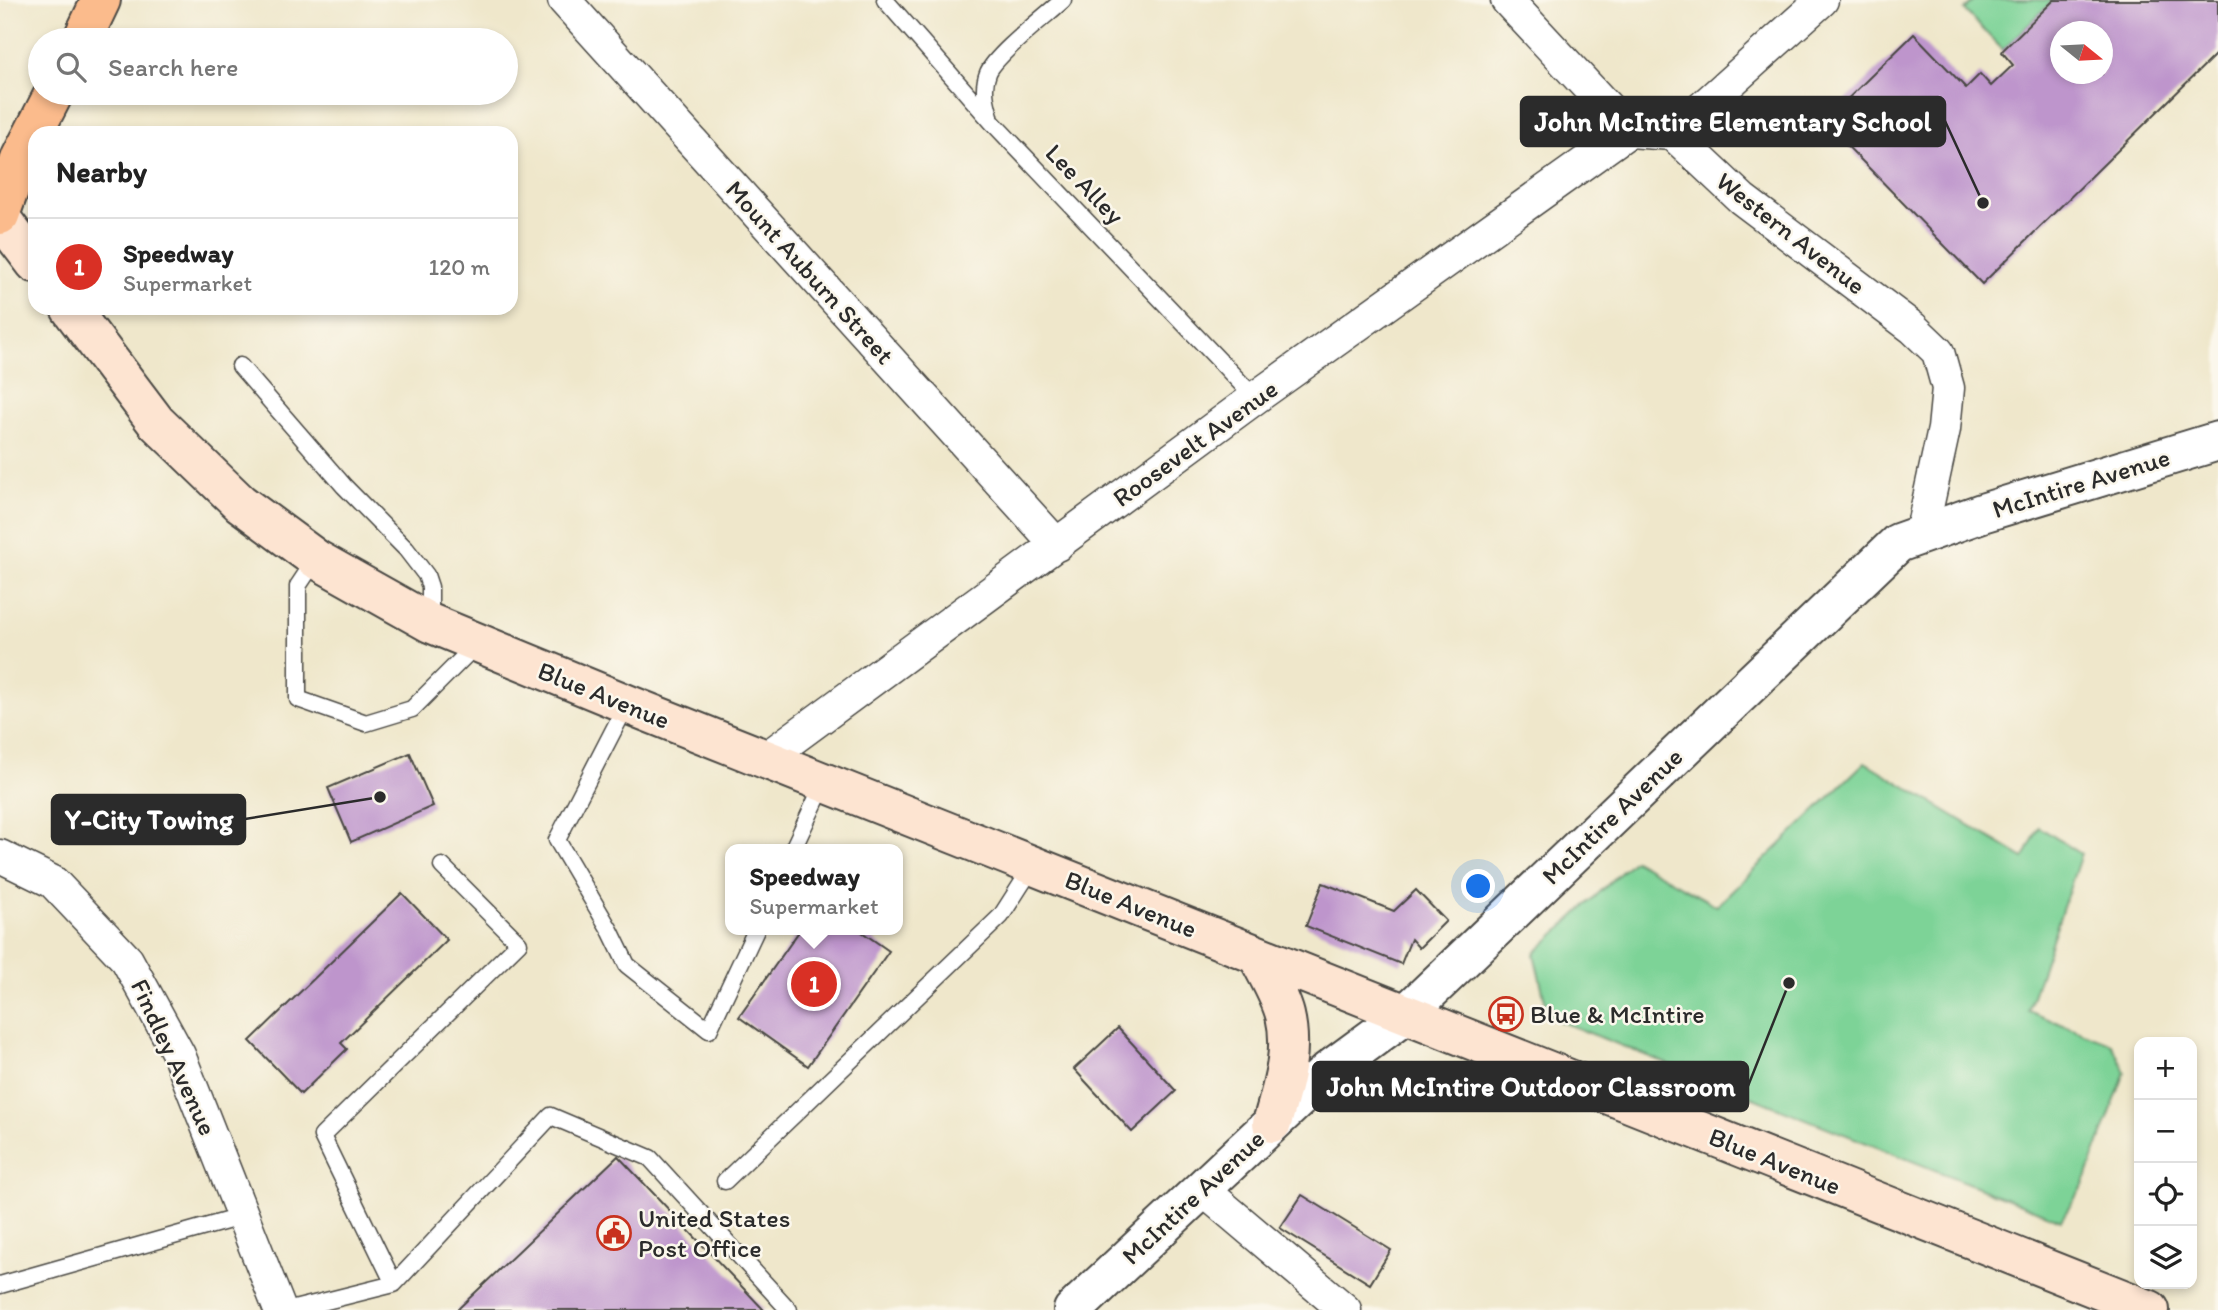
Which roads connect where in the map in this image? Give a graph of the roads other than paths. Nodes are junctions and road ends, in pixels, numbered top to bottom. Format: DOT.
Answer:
graph roads {
  1 [pos="100,0"];
  2 [pos="564,0"];
  3 [pos="885,0"];
  4 [pos="1063,0"];
  5 [pos="1507,0"];
  6 [pos="1822,0"];
  7 [pos="87,28"];
  8 [pos="48,105"];
  9 [pos="992,122"];
  10 [pos="37,126"];
  11 [pos="1629,131"];
  12 [pos="1673,134"];
  13 [pos="28,144"];
  14 [pos="0,216"];
  15 [pos="28,254"];
  16 [pos="74,315"];
  17 [pos="240,366"];
  18 [pos="1255,398"];
  19 [pos="2218,441"];
  20 [pos="1921,535"];
  21 [pos="1057,545"];
  22 [pos="316,559"];
  23 [pos="430,623"];
  24 [pos="477,644"];
  25 [pos="627,704"];
  26 [pos="765,759"];
  27 [pos="824,783"];
  28 [pos="795,844"];
  29 [pos="0,856"];
  30 [pos="1034,864"];
  31 [pos="442,866"];
  32 [pos="753,935"];
  33 [pos="1258,956"];
  34 [pos="1407,1013"];
  35 [pos="1272,1122"];
  36 [pos="725,1181"];
  37 [pos="1202,1188"];
  38 [pos="244,1216"];
  39 [pos="394,1284"];
  40 [pos="0,1285"];
  41 [pos="280,1310"];
  42 [pos="290,1310"];
  43 [pos="789,1310"];
  44 [pos="1073,1310"];
  45 [pos="1345,1310"];
  46 [pos="2150,1310"];
  1 -- 7 [label="highway"];
  2 -- 21 [label="street, Mount Auburn Street"];
  3 -- 9 [label="lane, Lee Alley"];
  4 -- 9 [label="lane"];
  5 -- 11 [label="street"];
  6 -- 12 [label="street"];
  8 -- 10 [label="highway"];
  9 -- 18 [label="lane, Lee Alley"];
  11 -- 12 [label="street"];
  11 -- 18 [label="street, Roosevelt Avenue"];
  12 -- 20 [label="street, Western Avenue"];
  13 -- 14 [label="highway"];
  14 -- 15 [label="main road"];
  16 -- 22 [label="main road, Blue Avenue"];
  17 -- 23 [label="lane"];
  18 -- 21 [label="street, Roosevelt Avenue"];
  19 -- 20 [label="street, McIntire Avenue"];
  20 -- 34 [label="street, McIntire Avenue"];
  21 -- 26 [label="street, Roosevelt Avenue"];
  22 -- 23 [label="main road, Blue Avenue"];
  22 -- 24 [label="lane"];
  23 -- 24 [label="main road, Blue Avenue"];
  24 -- 25 [label="main road, Blue Avenue"];
  25 -- 26 [label="main road, Blue Avenue"];
  25 -- 32 [label="lane"];
  26 -- 27 [label="main road, Blue Avenue"];
  27 -- 28 [label="lane"];
  27 -- 30 [label="main road, Blue Avenue"];
  29 -- 38 [label="street, Findley Avenue"];
  30 -- 33 [label="main road, Blue Avenue"];
  30 -- 36 [label="lane"];
  31 -- 39 [label="lane"];
  33 -- 34 [label="main road, Blue Avenue"];
  33 -- 35 [label="main road"];
  34 -- 35 [label="street, McIntire Avenue"];
  34 -- 46 [label="main road, Blue Avenue"];
  35 -- 37 [label="street, McIntire Avenue"];
  37 -- 44 [label="street, McIntire Avenue"];
  37 -- 45 [label="street"];
  38 -- 40 [label="lane"];
  38 -- 41 [label="street, Findley Avenue"];
  39 -- 42 [label="lane"];
  39 -- 43 [label="lane"];
}
